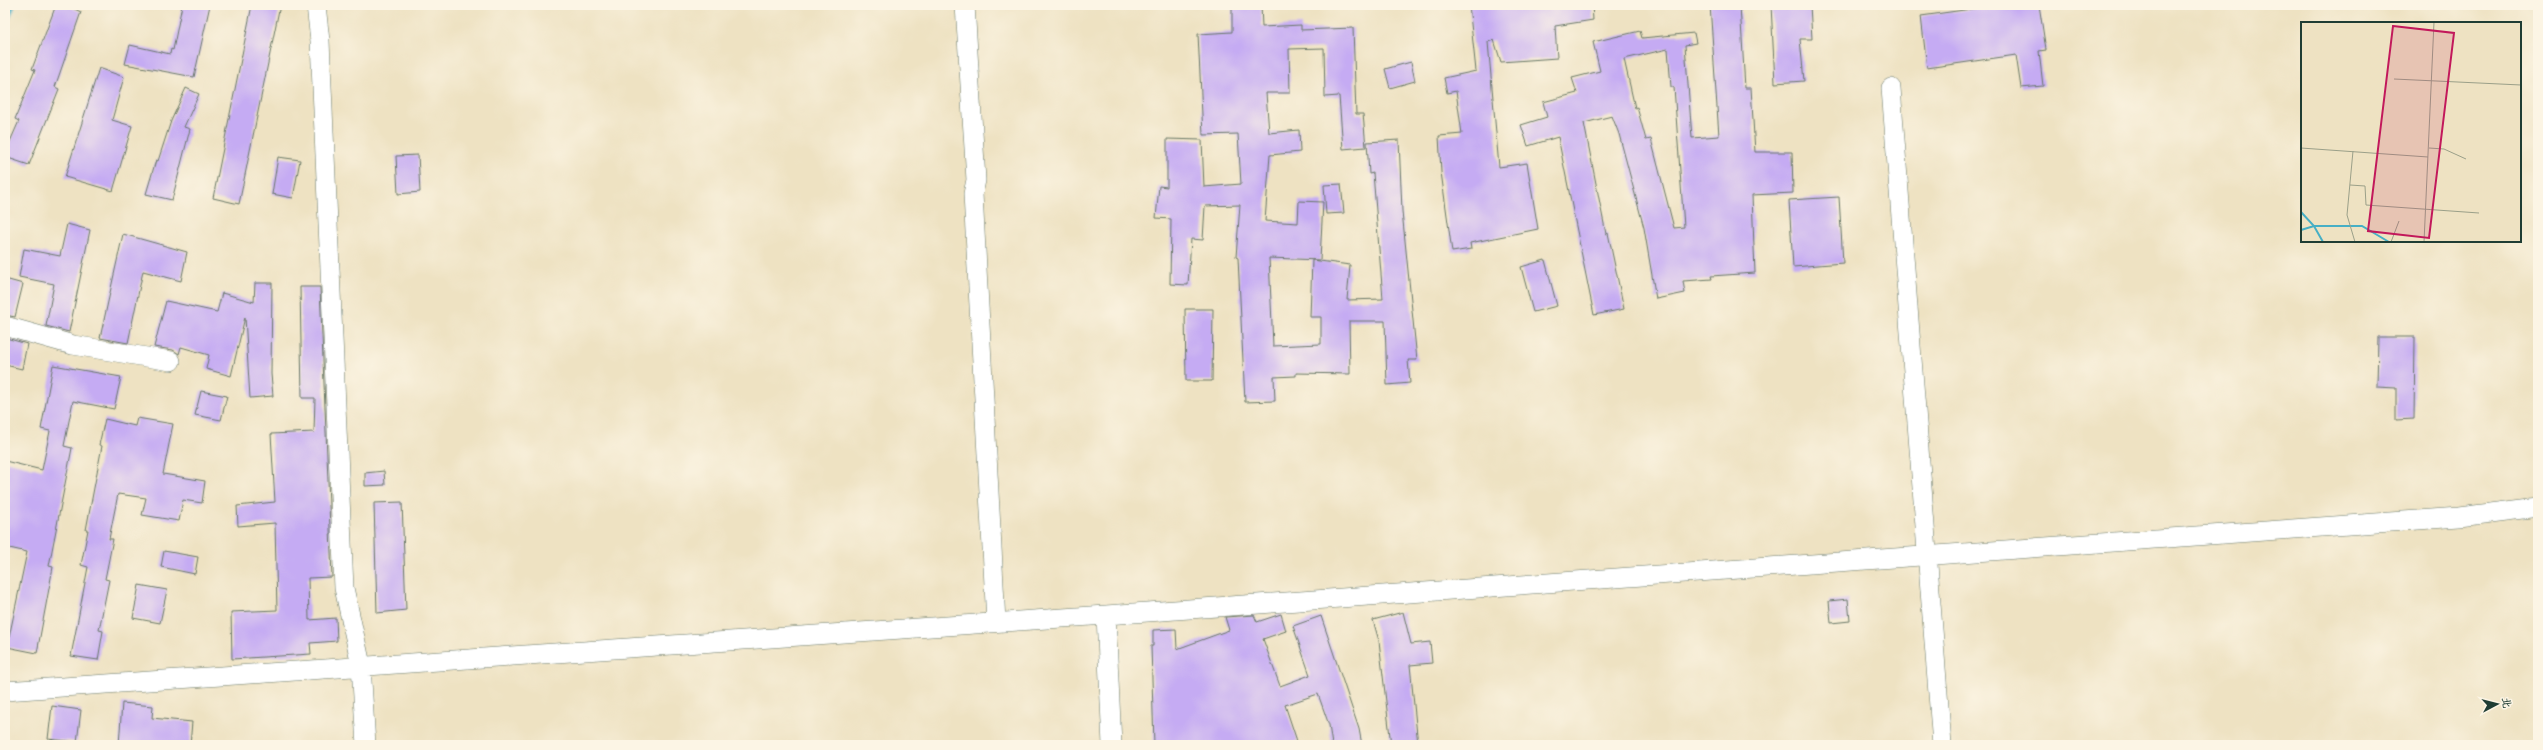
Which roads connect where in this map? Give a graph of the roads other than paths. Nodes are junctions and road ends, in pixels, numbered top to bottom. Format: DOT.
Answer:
graph roads {
  1 [pos="316,5"];
  2 [pos="965,5"];
  3 [pos="1892,88"];
  4 [pos="5,326"];
  5 [pos="172,361"];
  6 [pos="2538,507"];
  7 [pos="1926,556"];
  8 [pos="1106,615"];
  9 [pos="996,622"];
  10 [pos="361,665"];
  11 [pos="5,691"];
  12 [pos="366,745"];
  13 [pos="1112,745"];
  14 [pos="1942,745"];
  1 -- 10 [label="street"];
  2 -- 9 [label="street"];
  3 -- 7 [label="street"];
  4 -- 5 [label="street"];
  6 -- 7 [label="street"];
  7 -- 8 [label="street"];
  7 -- 14 [label="street"];
  8 -- 9 [label="street"];
  8 -- 13 [label="street"];
  9 -- 10 [label="street"];
  10 -- 11 [label="street"];
  10 -- 12 [label="street"];
}
